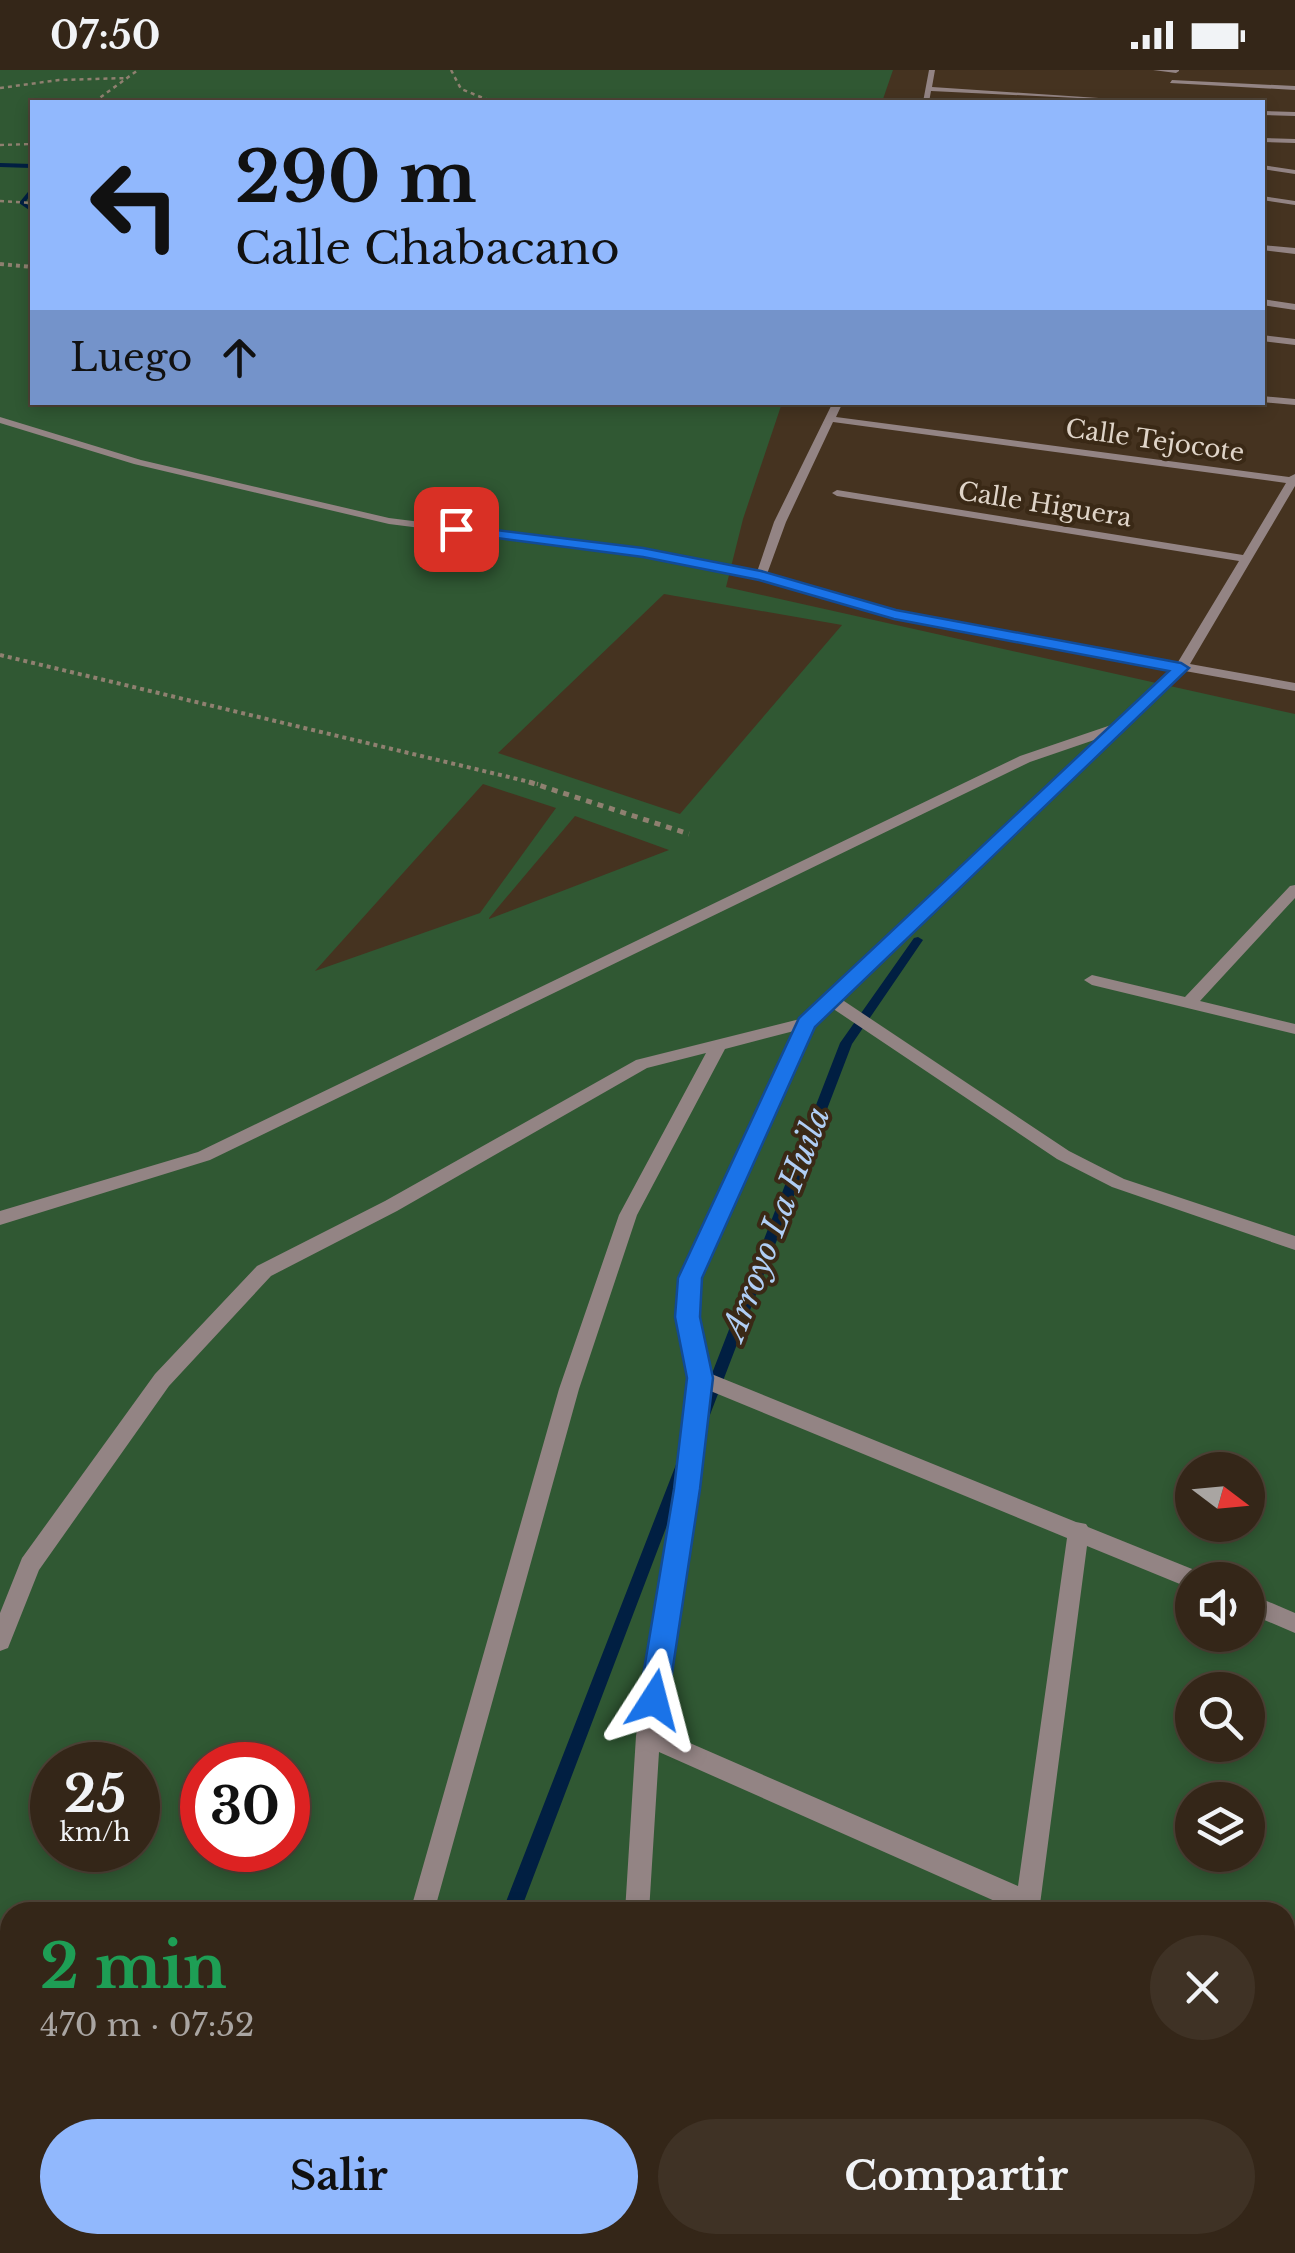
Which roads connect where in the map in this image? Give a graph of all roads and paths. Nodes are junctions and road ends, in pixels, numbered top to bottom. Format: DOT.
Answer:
graph roads {
  1 [pos="138,70"];
  2 [pos="451,70"];
  3 [pos="932,70"];
  4 [pos="1156,70"];
  5 [pos="1176,71"];
  6 [pos="128,78"];
  7 [pos="1172,82"];
  8 [pos="0,88"];
  9 [pos="1295,88"];
  10 [pos="930,89"];
  11 [pos="1170,92"];
  12 [pos="97,100"];
  13 [pos="487,100"];
  14 [pos="927,100"];
  15 [pos="1121,100"];
  16 [pos="1265,112"];
  17 [pos="1295,114"];
  18 [pos="1265,140"];
  19 [pos="1295,142"];
  20 [pos="30,144"];
  21 [pos="0,145"];
  22 [pos="1265,167"];
  23 [pos="1295,172"];
  24 [pos="1265,198"];
  25 [pos="0,201"];
  26 [pos="30,203"];
  27 [pos="1295,203"];
  28 [pos="1265,247"];
  29 [pos="1295,251"];
  30 [pos="0,264"];
  31 [pos="30,267"];
  32 [pos="1265,302"];
  33 [pos="1295,307"];
  34 [pos="1265,338"];
  35 [pos="1295,342"];
  36 [pos="1265,400"];
  37 [pos="1295,402"];
  38 [pos="837,405"];
  39 [pos="832,418"];
  40 [pos="0,420"];
  41 [pos="1294,479"];
  42 [pos="837,493"];
  43 [pos="1246,559"];
  44 [pos="761,576"];
  45 [pos="0,654"];
  46 [pos="1181,668"];
  47 [pos="1295,686"];
  48 [pos="1120,726"];
  49 [pos="689,834"];
  50 [pos="1293,894"];
  51 [pos="1092,980"];
  52 [pos="832,1001"];
  53 [pos="1190,1002"];
  54 [pos="806,1023"];
  55 [pos="1295,1028"];
  56 [pos="718,1045"];
  57 [pos="0,1218"];
  58 [pos="1295,1244"];
  59 [pos="700,1378"];
  60 [pos="1079,1530"];
  61 [pos="1175,1572"];
  62 [pos="1265,1611"];
  63 [pos="1295,1624"];
  64 [pos="0,1641"];
  65 [pos="648,1736"];
  66 [pos="425,1902"];
  67 [pos="637,1902"];
  68 [pos="1014,1902"];
  69 [pos="1028,1902"];
  1 -- 6 [label="path"];
  2 -- 13 [label="path"];
  3 -- 10 [label="street"];
  4 -- 5 [label="street"];
  5 -- 7 [label="street"];
  6 -- 8 [label="path"];
  6 -- 12 [label="path"];
  7 -- 9 [label="street"];
  7 -- 11 [label="street"];
  10 -- 14 [label="street"];
  10 -- 15 [label="street"];
  16 -- 17 [label="street"];
  18 -- 19 [label="street"];
  20 -- 21 [label="path"];
  22 -- 23 [label="street"];
  24 -- 27 [label="street"];
  25 -- 26 [label="path"];
  28 -- 29 [label="street"];
  30 -- 31 [label="path"];
  32 -- 33 [label="street"];
  34 -- 35 [label="street"];
  36 -- 37 [label="street"];
  38 -- 39 [label="street"];
  39 -- 41 [label="street, Calle Tejocote"];
  39 -- 44 [label="street"];
  40 -- 44 [label="street"];
  41 -- 43 [label="street"];
  42 -- 43 [label="street, Calle Higuera"];
  43 -- 46 [label="street"];
  44 -- 46 [label="street"];
  45 -- 49 [label="path"];
  46 -- 47 [label="street"];
  46 -- 48 [label="street"];
  48 -- 52 [label="street"];
  48 -- 57 [label="street"];
  50 -- 53 [label="street"];
  51 -- 53 [label="street"];
  52 -- 54 [label="street"];
  52 -- 58 [label="street"];
  53 -- 55 [label="street"];
  54 -- 56 [label="street"];
  54 -- 59 [label="street"];
  56 -- 64 [label="street"];
  56 -- 66 [label="street"];
  59 -- 60 [label="street"];
  59 -- 65 [label="street"];
  60 -- 61 [label="street"];
  60 -- 69 [label="street"];
  62 -- 63 [label="street"];
  65 -- 67 [label="street"];
  65 -- 68 [label="street"];
}
